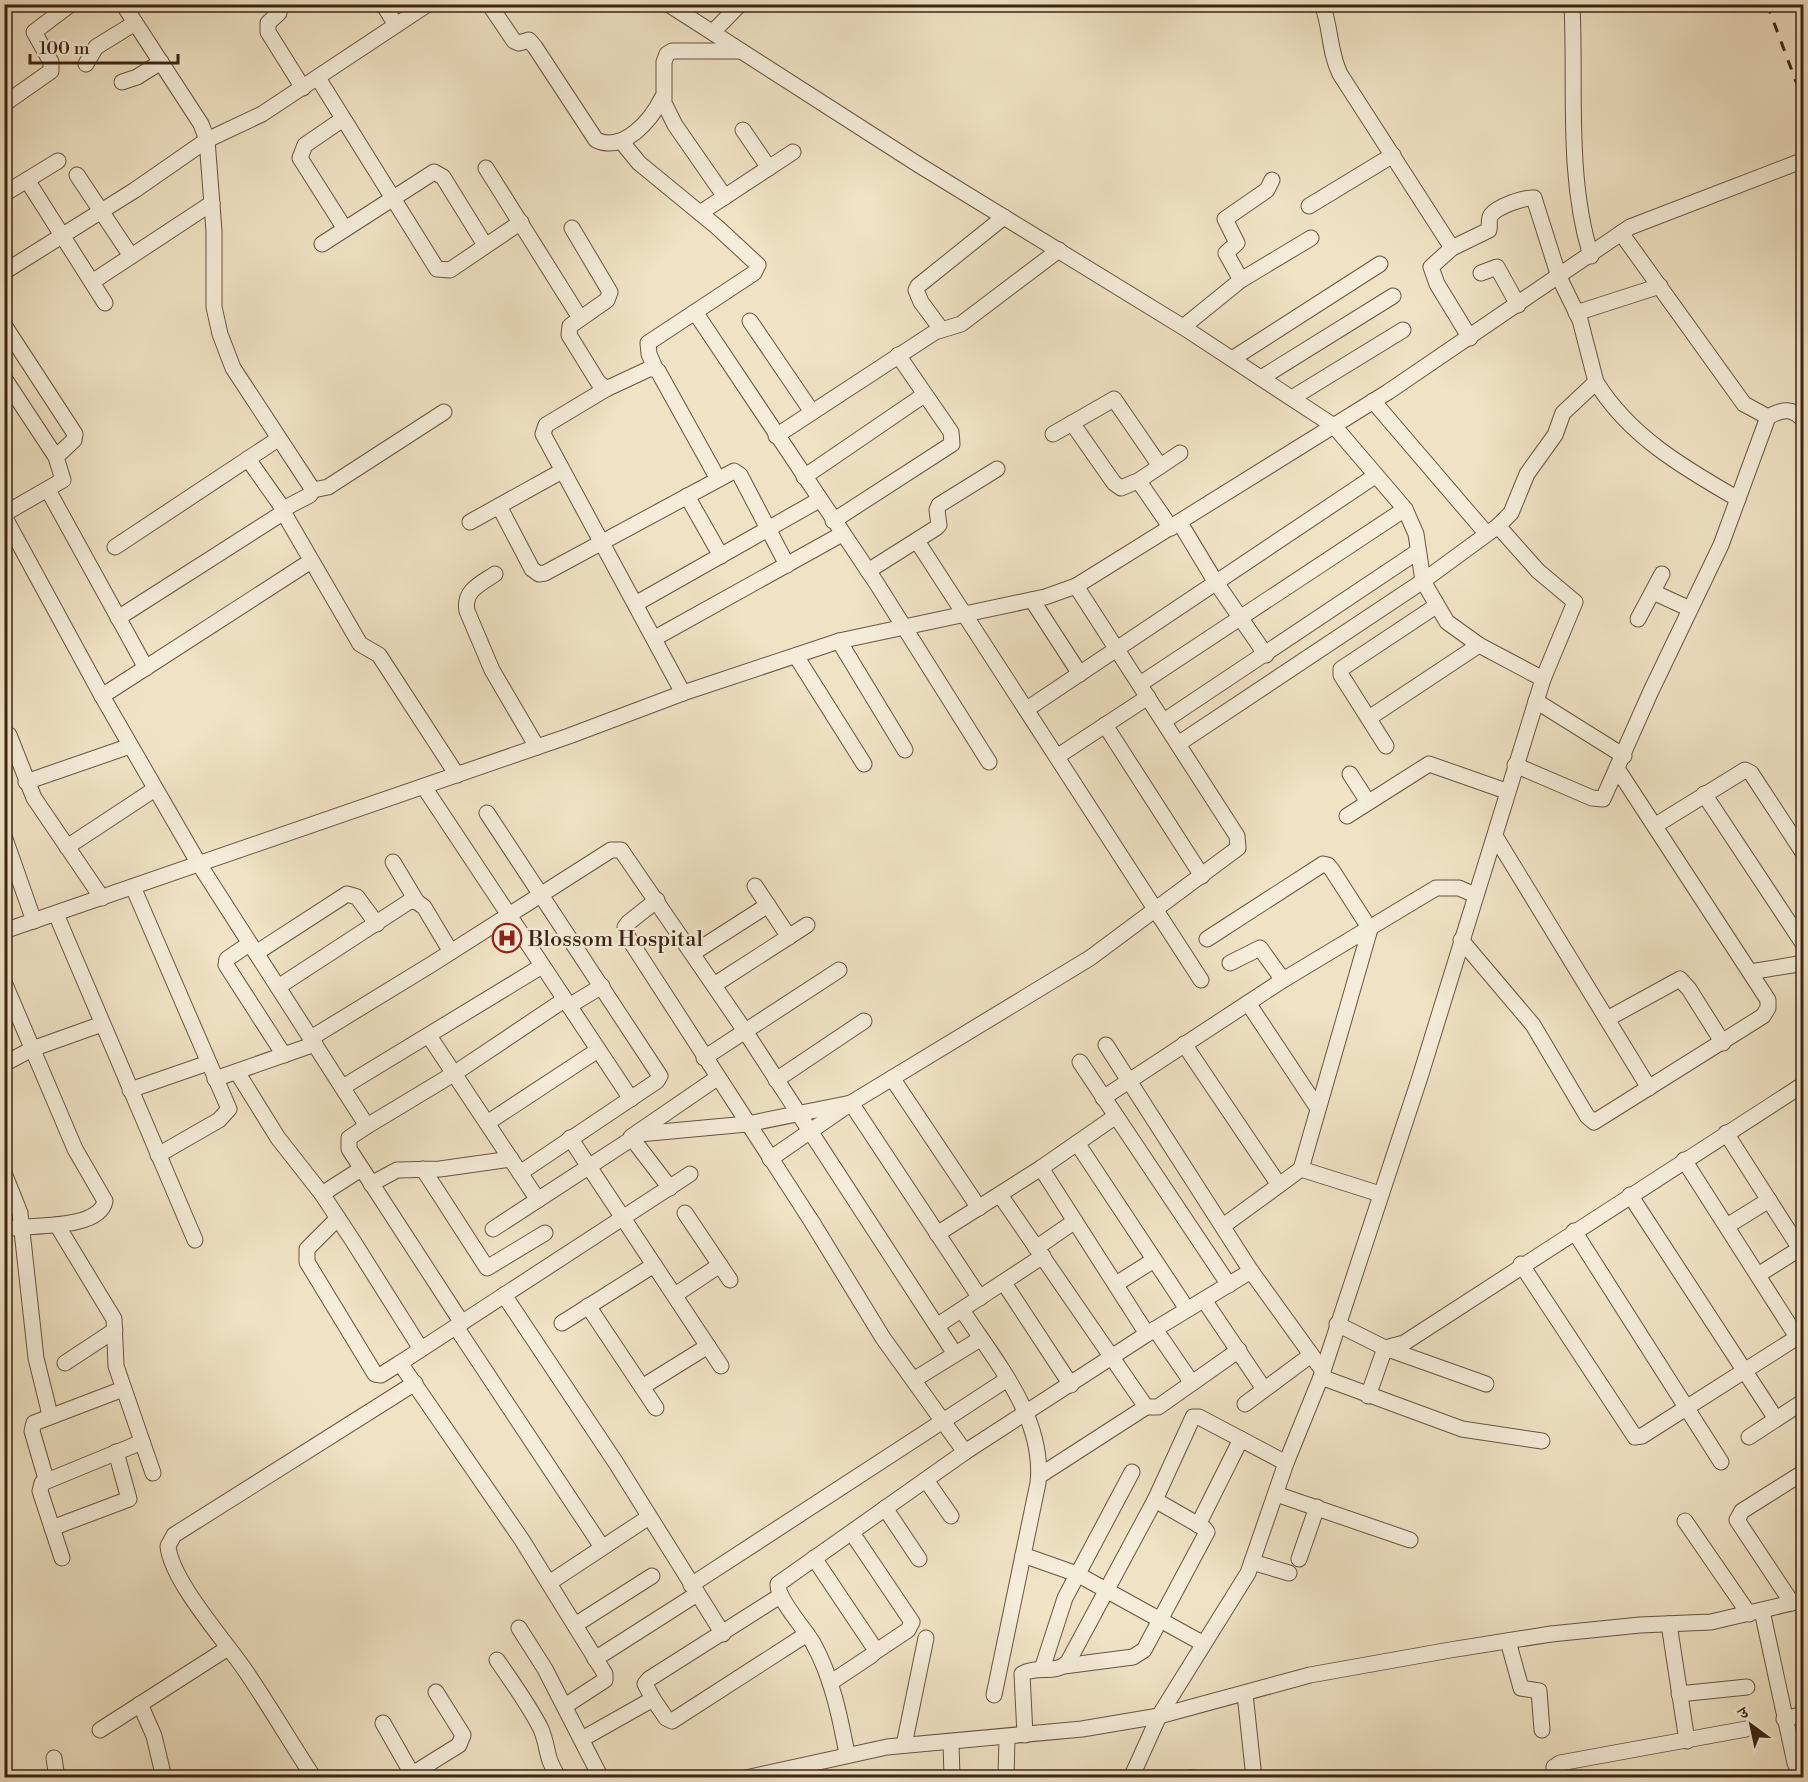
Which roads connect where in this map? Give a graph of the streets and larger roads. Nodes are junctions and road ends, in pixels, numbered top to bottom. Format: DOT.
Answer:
graph roads {
  1 [pos="71,4"];
  2 [pos="123,4"];
  3 [pos="383,4"];
  4 [pos="428,4"];
  5 [pos="489,4"];
  6 [pos="668,4"];
  7 [pos="740,4"];
  8 [pos="1322,4"];
  9 [pos="1572,4"];
  10 [pos="279,14"];
  11 [pos="135,23"];
  12 [pos="396,25"];
  13 [pos="713,32"];
  14 [pos="741,51"];
  15 [pos="161,62"];
  16 [pos="86,63"];
  17 [pos="318,78"];
  18 [pos="122,82"];
  19 [pos="303,88"];
  20 [pos="662,98"];
  21 [pos="4,104"];
  22 [pos="343,118"];
  23 [pos="743,130"];
  24 [pos="207,140"];
  25 [pos="621,141"];
  26 [pos="793,152"];
  27 [pos="1393,155"];
  28 [pos="58,160"];
  29 [pos="1803,160"];
  30 [pos="486,168"];
  31 [pos="769,168"];
  32 [pos="77,175"];
  33 [pos="27,180"];
  34 [pos="1272,180"];
  35 [pos="4,194"];
  36 [pos="725,197"];
  37 [pos="392,198"];
  38 [pos="212,203"];
  39 [pos="1309,206"];
  40 [pos="102,211"];
  41 [pos="700,213"];
  42 [pos="1004,217"];
  43 [pos="520,222"];
  44 [pos="572,228"];
  45 [pos="345,229"];
  46 [pos="1621,233"];
  47 [pos="62,236"];
  48 [pos="1311,238"];
  49 [pos="322,244"];
  50 [pos="485,245"];
  51 [pos="1452,248"];
  52 [pos="1059,250"];
  53 [pos="131,256"];
  54 [pos="1591,256"];
  55 [pos="1380,264"];
  56 [pos="4,272"];
  57 [pos="1481,273"];
  58 [pos="1559,277"];
  59 [pos="1241,280"];
  60 [pos="92,282"];
  61 [pos="1660,286"];
  62 [pos="1393,296"];
  63 [pos="105,303"];
  64 [pos="1518,305"];
  65 [pos="695,312"];
  66 [pos="1576,313"];
  67 [pos="580,318"];
  68 [pos="750,321"];
  69 [pos="4,325"];
  70 [pos="1183,327"];
  71 [pos="940,329"];
  72 [pos="1403,330"];
  73 [pos="1470,338"];
  74 [pos="898,354"];
  75 [pos="1232,359"];
  76 [pos="655,368"];
  77 [pos="4,378"];
  78 [pos="1261,378"];
  79 [pos="1596,382"];
  80 [pos="606,389"];
  81 [pos="924,395"];
  82 [pos="1292,398"];
  83 [pos="1373,401"];
  84 [pos="444,412"];
  85 [pos="812,412"];
  86 [pos="1767,417"];
  87 [pos="1803,421"];
  88 [pos="1072,423"];
  89 [pos="1334,426"];
  90 [pos="1053,434"];
  91 [pos="776,436"];
  92 [pos="278,439"];
  93 [pos="1180,453"];
  94 [pos="56,457"];
  95 [pos="248,459"];
  96 [pos="1160,466"];
  97 [pos="997,469"];
  98 [pos="562,471"];
  99 [pos="1375,476"];
  100 [pos="804,477"];
  101 [pos="718,479"];
  102 [pos="1138,481"];
  103 [pos="48,490"];
  104 [pos="313,490"];
  105 [pos="687,496"];
  106 [pos="1738,498"];
  107 [pos="819,500"];
  108 [pos="499,506"];
  109 [pos="1405,509"];
  110 [pos="284,511"];
  111 [pos="4,515"];
  112 [pos="832,520"];
  113 [pos="470,522"];
  114 [pos="1175,525"];
  115 [pos="769,530"];
  116 [pos="1492,530"];
  117 [pos="842,534"];
  118 [pos="917,541"];
  119 [pos="602,543"];
  120 [pos="115,547"];
  121 [pos="1417,552"];
  122 [pos="721,556"];
  123 [pos="311,561"];
  124 [pos="787,565"];
  125 [pos="868,572"];
  126 [pos="495,574"];
  127 [pos="1662,574"];
  128 [pos="1215,581"];
  129 [pos="1424,581"];
  130 [pos="1076,586"];
  131 [pos="1653,591"];
  132 [pos="1032,600"];
  133 [pos="637,603"];
  134 [pos="1436,606"];
  135 [pos="1690,609"];
  136 [pos="966,615"];
  137 [pos="118,618"];
  138 [pos="1240,618"];
  139 [pos="1638,619"];
  140 [pos="903,626"];
  141 [pos="656,638"];
  142 [pos="839,641"];
  143 [pos="1479,645"];
  144 [pos="1115,649"];
  145 [pos="1266,655"];
  146 [pos="796,656"];
  147 [pos="146,668"];
  148 [pos="1080,674"];
  149 [pos="1543,678"];
  150 [pos="1144,690"];
  151 [pos="683,693"];
  152 [pos="102,696"];
  153 [pos="1536,701"];
  154 [pos="1028,709"];
  155 [pos="1369,718"];
  156 [pos="1164,721"];
  157 [pos="1105,725"];
  158 [pos="9,735"];
  159 [pos="1178,744"];
  160 [pos="130,746"];
  161 [pos="1386,746"];
  162 [pos="537,747"];
  163 [pos="905,750"];
  164 [pos="1058,756"];
  165 [pos="989,762"];
  166 [pos="1621,763"];
  167 [pos="864,764"];
  168 [pos="1515,765"];
  169 [pos="1350,774"];
  170 [pos="457,775"];
  171 [pos="26,782"];
  172 [pos="424,787"];
  173 [pos="155,789"];
  174 [pos="1506,791"];
  175 [pos="1704,794"];
  176 [pos="1368,802"];
  177 [pos="487,813"];
  178 [pos="1347,816"];
  179 [pos="1656,825"];
  180 [pos="4,836"];
  181 [pos="1495,836"];
  182 [pos="67,847"];
  183 [pos="1803,854"];
  184 [pos="393,862"];
  185 [pos="199,864"];
  186 [pos="1202,876"];
  187 [pos="755,886"];
  188 [pos="133,887"];
  189 [pos="541,895"];
  190 [pos="1475,896"];
  191 [pos="102,898"];
  192 [pos="657,900"];
  193 [pos="417,902"];
  194 [pos="768,905"];
  195 [pos="1155,909"];
  196 [pos="56,914"];
  197 [pos="509,916"];
  198 [pos="34,921"];
  199 [pos="377,924"];
  200 [pos="807,925"];
  201 [pos="1370,928"];
  202 [pos="4,931"];
  203 [pos="789,937"];
  204 [pos="1208,939"];
  205 [pos="1461,940"];
  206 [pos="1803,945"];
  207 [pos="253,948"];
  208 [pos="452,952"];
  209 [pos="693,953"];
  210 [pos="1230,963"];
  211 [pos="1803,963"];
  212 [pos="542,966"];
  213 [pos="839,970"];
  214 [pos="1750,972"];
  215 [pos="1201,980"];
  216 [pos="1283,980"];
  217 [pos="4,982"];
  218 [pos="714,985"];
  219 [pos="602,986"];
  220 [pos="278,987"];
  221 [pos="567,1003"];
  222 [pos="1248,1003"];
  223 [pos="1607,1019"];
  224 [pos="864,1021"];
  225 [pos="102,1024"];
  226 [pos="745,1031"];
  227 [pos="429,1035"];
  228 [pos="313,1041"];
  229 [pos="1723,1043"];
  230 [pos="1184,1044"];
  231 [pos="1106,1045"];
  232 [pos="32,1049"];
  233 [pos="598,1050"];
  234 [pos="284,1055"];
  235 [pos="704,1058"];
  236 [pos="1080,1062"];
  237 [pos="208,1063"];
  238 [pos="4,1064"];
  239 [pos="237,1072"];
  240 [pos="454,1073"];
  241 [pos="717,1078"];
  242 [pos="892,1078"];
  243 [pos="215,1079"];
  244 [pos="776,1080"];
  245 [pos="1127,1080"];
  246 [pos="1803,1084"];
  247 [pos="343,1087"];
  248 [pos="1648,1088"];
  249 [pos="130,1090"];
  250 [pos="1103,1098"];
  251 [pos="631,1099"];
  252 [pos="851,1103"];
  253 [pos="1317,1107"];
  254 [pos="799,1115"];
  255 [pos="1116,1116"];
  256 [pos="487,1123"];
  257 [pos="747,1124"];
  258 [pos="367,1126"];
  259 [pos="810,1130"];
  260 [pos="1726,1133"];
  261 [pos="631,1137"];
  262 [pos="570,1138"];
  263 [pos="1077,1143"];
  264 [pos="158,1155"];
  265 [pos="511,1159"];
  266 [pos="770,1159"];
  267 [pos="1684,1160"];
  268 [pos="590,1166"];
  269 [pos="1041,1168"];
  270 [pos="1301,1168"];
  271 [pos="361,1169"];
  272 [pos="423,1169"];
  273 [pos="4,1173"];
  274 [pos="520,1173"];
  275 [pos="690,1174"];
  276 [pos="371,1184"];
  277 [pos="1279,1185"];
  278 [pos="670,1188"];
  279 [pos="322,1194"];
  280 [pos="1380,1194"];
  281 [pos="1000,1195"];
  282 [pos="1630,1195"];
  283 [pos="538,1200"];
  284 [pos="1769,1200"];
  285 [pos="979,1208"];
  286 [pos="686,1213"];
  287 [pos="338,1218"];
  288 [pos="624,1219"];
  289 [pos="1075,1221"];
  290 [pos="57,1225"];
  291 [pos="1223,1226"];
  292 [pos="1727,1226"];
  293 [pos="22,1227"];
  294 [pos="4,1229"];
  295 [pos="494,1229"];
  296 [pos="1574,1231"];
  297 [pos="545,1233"];
  298 [pos="937,1234"];
  299 [pos="195,1240"];
  300 [pos="1802,1250"];
  301 [pos="1040,1252"];
  302 [pos="1154,1260"];
  303 [pos="1521,1264"];
  304 [pos="654,1265"];
  305 [pos="720,1265"];
  306 [pos="1251,1271"];
  307 [pos="1758,1275"];
  308 [pos="730,1280"];
  309 [pos="1004,1283"];
  310 [pos="1116,1284"];
  311 [pos="1229,1285"];
  312 [pos="504,1295"];
  313 [pos="675,1296"];
  314 [pos="980,1298"];
  315 [pos="1204,1300"];
  316 [pos="588,1306"];
  317 [pos="962,1310"];
  318 [pos="1187,1310"];
  319 [pos="562,1323"];
  320 [pos="1337,1324"];
  321 [pos="459,1325"];
  322 [pos="938,1325"];
  323 [pos="115,1330"];
  324 [pos="1151,1331"];
  325 [pos="1800,1335"];
  326 [pos="981,1339"];
  327 [pos="708,1346"];
  328 [pos="1386,1348"];
  329 [pos="421,1349"];
  330 [pos="1239,1350"];
  331 [pos="955,1354"];
  332 [pos="1311,1355"];
  333 [pos="1112,1358"];
  334 [pos="65,1363"];
  335 [pos="400,1363"];
  336 [pos="721,1366"];
  337 [pos="1746,1372"];
  338 [pos="1322,1374"];
  339 [pos="915,1379"];
  340 [pos="1006,1380"];
  341 [pos="415,1383"];
  342 [pos="1192,1383"];
  343 [pos="1486,1384"];
  344 [pos="1071,1385"];
  345 [pos="642,1387"];
  346 [pos="123,1389"];
  347 [pos="1264,1389"];
  348 [pos="1368,1396"];
  349 [pos="1803,1401"];
  350 [pos="1245,1404"];
  351 [pos="1146,1407"];
  352 [pos="656,1408"];
  353 [pos="1688,1408"];
  354 [pos="1028,1414"];
  355 [pos="50,1415"];
  356 [pos="1776,1419"];
  357 [pos="943,1420"];
  358 [pos="1749,1437"];
  359 [pos="1241,1439"];
  360 [pos="1542,1441"];
  361 [pos="142,1442"];
  362 [pos="116,1452"];
  363 [pos="965,1452"];
  364 [pos="1721,1462"];
  365 [pos="1286,1463"];
  366 [pos="1132,1472"];
  367 [pos="1803,1472"];
  368 [pos="153,1473"];
  369 [pos="1039,1476"];
  370 [pos="46,1479"];
  371 [pos="926,1480"];
  372 [pos="1276,1494"];
  373 [pos="1155,1500"];
  374 [pos="1317,1507"];
  375 [pos="885,1508"];
  376 [pos="951,1516"];
  377 [pos="649,1517"];
  378 [pos="1685,1521"];
  379 [pos="1198,1525"];
  380 [pos="52,1528"];
  381 [pos="852,1533"];
  382 [pos="1410,1540"];
  383 [pos="602,1547"];
  384 [pos="1023,1555"];
  385 [pos="62,1558"];
  386 [pos="814,1558"];
  387 [pos="919,1559"];
  388 [pos="1299,1560"];
  389 [pos="1252,1562"];
  390 [pos="1289,1573"];
  391 [pos="1077,1574"];
  392 [pos="652,1576"];
  393 [pos="549,1583"];
  394 [pos="694,1589"];
  395 [pos="1104,1590"];
  396 [pos="780,1596"];
  397 [pos="1798,1602"];
  398 [pos="1756,1613"];
  399 [pos="1158,1621"];
  400 [pos="1669,1624"];
  401 [pos="575,1625"];
  402 [pos="519,1628"];
  403 [pos="723,1634"];
  404 [pos="807,1634"];
  405 [pos="926,1638"];
  406 [pos="1508,1641"];
  407 [pos="1202,1643"];
  408 [pos="228,1648"];
  409 [pos="875,1652"];
  410 [pos="596,1659"];
  411 [pos="497,1660"];
  412 [pos="1064,1666"];
  413 [pos="1042,1669"];
  414 [pos="997,1677"];
  415 [pos="1022,1677"];
  416 [pos="830,1683"];
  417 [pos="1748,1687"];
  418 [pos="436,1692"];
  419 [pos="1245,1694"];
  420 [pos="1678,1694"];
  421 [pos="993,1695"];
  422 [pos="652,1699"];
  423 [pos="140,1704"];
  424 [pos="565,1706"];
  425 [pos="1803,1714"];
  426 [pos="1159,1716"];
  427 [pos="1784,1719"];
  428 [pos="383,1723"];
  429 [pos="1746,1729"];
  430 [pos="100,1730"];
  431 [pos="1542,1730"];
  432 [pos="1025,1735"];
  433 [pos="1006,1737"];
  434 [pos="582,1739"];
  435 [pos="1687,1741"];
  436 [pos="951,1742"];
  437 [pos="904,1745"];
  438 [pos="848,1754"];
  439 [pos="54,1758"];
  440 [pos="409,1776"];
  441 [pos="1802,1777"];
  442 [pos="57,1778"];
  443 [pos="164,1778"];
  444 [pos="314,1778"];
  445 [pos="559,1778"];
  446 [pos="601,1778"];
  447 [pos="746,1778"];
  448 [pos="952,1778"];
  449 [pos="1006,1778"];
  450 [pos="1131,1778"];
  451 [pos="1254,1778"];
  452 [pos="1555,1778"];
  1 -- 21 [label="street"];
  2 -- 11 [label="street"];
  3 -- 12 [label="street"];
  4 -- 12 [label="street"];
  5 -- 25 [label="street"];
  6 -- 13 [label="street"];
  7 -- 13 [label="street"];
  8 -- 27 [label="street"];
  9 -- 54 [label="street"];
  10 -- 19 [label="street"];
  11 -- 15 [label="street"];
  11 -- 16 [label="street"];
  12 -- 17 [label="street"];
  13 -- 14 [label="street"];
  14 -- 20 [label="street"];
  14 -- 42 [label="street"];
  15 -- 18 [label="street"];
  15 -- 24 [label="street"];
  17 -- 19 [label="street"];
  17 -- 22 [label="street"];
  19 -- 24 [label="street"];
  20 -- 25 [label="street"];
  20 -- 36 [label="street"];
  22 -- 37 [label="street"];
  22 -- 45 [label="street"];
  23 -- 31 [label="street"];
  24 -- 38 [label="street"];
  24 -- 40 [label="street"];
  25 -- 41 [label="street"];
  26 -- 31 [label="street"];
  27 -- 39 [label="street"];
  27 -- 51 [label="street"];
  28 -- 33 [label="street"];
  29 -- 46 [label="street"];
  30 -- 43 [label="street"];
  31 -- 36 [label="street"];
  32 -- 40 [label="street"];
  33 -- 35 [label="street"];
  33 -- 47 [label="street"];
  34 -- 59 [label="street"];
  36 -- 41 [label="street"];
  37 -- 45 [label="street"];
  37 -- 50 [label="street"];
  37 -- 50 [label="street"];
  38 -- 53 [label="street"];
  38 -- 92 [label="street"];
  40 -- 47 [label="street"];
  40 -- 53 [label="street"];
  41 -- 65 [label="street"];
  42 -- 52 [label="street"];
  42 -- 71 [label="street"];
  43 -- 50 [label="street"];
  43 -- 67 [label="street"];
  44 -- 67 [label="street"];
  45 -- 49 [label="street"];
  46 -- 54 [label="street"];
  46 -- 61 [label="street"];
  47 -- 56 [label="street"];
  47 -- 60 [label="street"];
  48 -- 59 [label="street"];
  51 -- 58 [label="street"];
  51 -- 73 [label="street"];
  52 -- 70 [label="street"];
  52 -- 71 [label="street"];
  53 -- 60 [label="street"];
  54 -- 58 [label="street"];
  55 -- 75 [label="street"];
  57 -- 64 [label="street"];
  58 -- 64 [label="street"];
  58 -- 66 [label="street"];
  59 -- 70 [label="street"];
  60 -- 63 [label="street"];
  61 -- 66 [label="street"];
  61 -- 86 [label="street"];
  62 -- 78 [label="street"];
  64 -- 73 [label="street"];
  65 -- 76 [label="street"];
  65 -- 91 [label="street"];
  66 -- 79 [label="street"];
  67 -- 80 [label="street"];
  68 -- 85 [label="street"];
  69 -- 94 [label="street"];
  70 -- 75 [label="street"];
  71 -- 74 [label="street"];
  72 -- 82 [label="street"];
  73 -- 83 [label="street"];
  74 -- 81 [label="street"];
  74 -- 85 [label="street"];
  75 -- 78 [label="street"];
  76 -- 80 [label="street"];
  76 -- 101 [label="street"];
  77 -- 94 [label="street"];
  78 -- 82 [label="street"];
  79 -- 106 [label="street"];
  79 -- 116 [label="street"];
  80 -- 98 [label="street"];
  81 -- 100 [label="street"];
  81 -- 112 [label="street"];
  82 -- 89 [label="street"];
  83 -- 89 [label="street"];
  83 -- 116 [label="street"];
  84 -- 104 [label="street"];
  85 -- 91 [label="street"];
  86 -- 87 [label="street"];
  86 -- 106 [label="street"];
  88 -- 90 [label="street"];
  88 -- 96 [label="street"];
  88 -- 102 [label="street"];
  89 -- 99 [label="street"];
  89 -- 114 [label="street"];
  91 -- 100 [label="street"];
  92 -- 95 [label="street"];
  92 -- 104 [label="street"];
  93 -- 96 [label="street"];
  94 -- 103 [label="street"];
  95 -- 110 [label="street"];
  95 -- 120 [label="street"];
  96 -- 102 [label="street"];
  97 -- 118 [label="street"];
  98 -- 108 [label="street"];
  98 -- 119 [label="street"];
  99 -- 109 [label="street"];
  99 -- 128 [label="street"];
  100 -- 107 [label="street"];
  101 -- 105 [label="street"];
  101 -- 115 [label="street"];
  102 -- 114 [label="street"];
  103 -- 111 [label="street"];
  103 -- 137 [label="street"];
  104 -- 110 [label="street"];
  105 -- 119 [label="street"];
  105 -- 122 [label="street"];
  106 -- 135 [label="street"];
  107 -- 112 [label="street"];
  107 -- 115 [label="street"];
  108 -- 113 [label="street"];
  108 -- 119 [label="street"];
  109 -- 121 [label="street"];
  109 -- 138 [label="street"];
  110 -- 123 [label="street"];
  110 -- 137 [label="street"];
  111 -- 152 [label="street"];
  112 -- 117 [label="street"];
  114 -- 128 [label="street"];
  114 -- 130 [label="street"];
  115 -- 122 [label="street"];
  115 -- 124 [label="street"];
  116 -- 129 [label="street"];
  116 -- 149 [label="street"];
  117 -- 124 [label="street"];
  117 -- 125 [label="street"];
  118 -- 125 [label="street"];
  118 -- 136 [label="street"];
  119 -- 133 [label="street"];
  121 -- 129 [label="street"];
  121 -- 145 [label="street"];
  122 -- 133 [label="street"];
  123 -- 147 [label="street"];
  123 -- 170 [label="street"];
  124 -- 141 [label="street"];
  125 -- 140 [label="street"];
  126 -- 162 [label="street"];
  127 -- 131 [label="street"];
  128 -- 138 [label="street"];
  128 -- 144 [label="street"];
  129 -- 134 [label="street"];
  129 -- 159 [label="street"];
  130 -- 132 [label="street"];
  130 -- 144 [label="street"];
  131 -- 135 [label="street"];
  131 -- 139 [label="street"];
  132 -- 136 [label="street"];
  132 -- 148 [label="street"];
  133 -- 141 [label="street"];
  134 -- 143 [label="street"];
  134 -- 155 [label="street"];
  135 -- 166 [label="street"];
  136 -- 140 [label="street"];
  136 -- 154 [label="street"];
  137 -- 147 [label="street"];
  138 -- 145 [label="street"];
  138 -- 150 [label="street"];
  140 -- 142 [label="street"];
  140 -- 165 [label="street"];
  141 -- 151 [label="street"];
  142 -- 146 [label="street"];
  142 -- 163 [label="street"];
  143 -- 149 [label="street"];
  143 -- 155 [label="street"];
  144 -- 148 [label="street"];
  144 -- 150 [label="street"];
  145 -- 156 [label="street"];
  146 -- 151 [label="street"];
  146 -- 167 [label="street"];
  147 -- 152 [label="street"];
  148 -- 154 [label="street"];
  149 -- 153 [label="street"];
  150 -- 156 [label="street"];
  150 -- 157 [label="street"];
  151 -- 162 [label="street"];
  152 -- 160 [label="street"];
  153 -- 166 [label="street"];
  153 -- 168 [label="street"];
  154 -- 164 [label="street"];
  155 -- 161 [label="street"];
  156 -- 159 [label="street"];
  157 -- 164 [label="street"];
  157 -- 186 [label="street"];
  158 -- 171 [label="street"];
  159 -- 186 [label="street"];
  160 -- 171 [label="street"];
  160 -- 173 [label="street"];
  162 -- 170 [label="street"];
  164 -- 195 [label="street"];
  166 -- 168 [label="street"];
  166 -- 179 [label="street"];
  168 -- 174 [label="street"];
  169 -- 176 [label="street"];
  170 -- 172 [label="street"];
  171 -- 182 [label="street"];
  172 -- 185 [label="street"];
  172 -- 197 [label="street"];
  173 -- 182 [label="street"];
  173 -- 185 [label="street"];
  174 -- 176 [label="street"];
  174 -- 181 [label="street"];
  175 -- 179 [label="street"];
  175 -- 183 [label="street"];
  175 -- 206 [label="street"];
  176 -- 178 [label="street"];
  177 -- 189 [label="street"];
  179 -- 214 [label="street"];
  180 -- 198 [label="street"];
  181 -- 190 [label="street"];
  181 -- 223 [label="street"];
  182 -- 191 [label="street"];
  184 -- 193 [label="street"];
  185 -- 188 [label="street"];
  185 -- 207 [label="street"];
  186 -- 195 [label="street"];
  187 -- 194 [label="street"];
  188 -- 191 [label="street"];
  188 -- 237 [label="street"];
  189 -- 192 [label="street"];
  189 -- 197 [label="street"];
  189 -- 219 [label="street"];
  190 -- 201 [label="street"];
  190 -- 205 [label="street"];
  191 -- 196 [label="street"];
  192 -- 209 [label="street"];
  192 -- 235 [label="street"];
  193 -- 199 [label="street"];
  193 -- 208 [label="street"];
  194 -- 203 [label="street"];
  194 -- 209 [label="street"];
  195 -- 215 [label="street"];
  195 -- 242 [label="street"];
  196 -- 198 [label="street"];
  196 -- 225 [label="street"];
  197 -- 208 [label="street"];
  197 -- 212 [label="street"];
  198 -- 202 [label="street"];
  199 -- 207 [label="street"];
  199 -- 220 [label="street"];
  200 -- 203 [label="street"];
  201 -- 204 [label="street"];
  201 -- 216 [label="street"];
  201 -- 253 [label="street"];
  203 -- 218 [label="street"];
  205 -- 248 [label="street"];
  205 -- 280 [label="street"];
  207 -- 220 [label="street"];
  207 -- 234 [label="street"];
  208 -- 228 [label="street"];
  209 -- 218 [label="street"];
  210 -- 216 [label="street"];
  211 -- 214 [label="street"];
  212 -- 221 [label="street"];
  212 -- 227 [label="street"];
  213 -- 226 [label="street"];
  214 -- 229 [label="street"];
  216 -- 222 [label="street"];
  217 -- 232 [label="street"];
  218 -- 226 [label="street"];
  219 -- 221 [label="street"];
  219 -- 251 [label="street"];
  220 -- 228 [label="street"];
  221 -- 233 [label="street"];
  221 -- 240 [label="street"];
  222 -- 230 [label="street"];
  222 -- 253 [label="street"];
  223 -- 229 [label="street"];
  223 -- 248 [label="street"];
  224 -- 244 [label="street"];
  225 -- 232 [label="street"];
  225 -- 249 [label="street"];
  226 -- 235 [label="street"];
  226 -- 244 [label="street"];
  227 -- 240 [label="street"];
  227 -- 247 [label="street"];
  228 -- 234 [label="street"];
  228 -- 247 [label="street"];
  229 -- 248 [label="street"];
  230 -- 245 [label="street"];
  230 -- 277 [label="street"];
  231 -- 245 [label="street"];
  232 -- 238 [label="street"];
  232 -- 290 [label="street"];
  233 -- 251 [label="street"];
  233 -- 256 [label="street"];
  234 -- 239 [label="street"];
  235 -- 241 [label="street"];
  236 -- 250 [label="street"];
  237 -- 243 [label="street"];
  237 -- 249 [label="street"];
  239 -- 243 [label="street"];
  239 -- 279 [label="street"];
  240 -- 256 [label="street"];
  240 -- 258 [label="street"];
  241 -- 257 [label="street"];
  241 -- 261 [label="street"];
  242 -- 252 [label="street"];
  242 -- 285 [label="street"];
  243 -- 264 [label="street"];
  244 -- 254 [label="street"];
  245 -- 250 [label="street"];
  245 -- 291 [label="street"];
  246 -- 260 [label="street"];
  247 -- 258 [label="street"];
  249 -- 264 [label="street"];
  250 -- 255 [label="street"];
  251 -- 262 [label="street"];
  252 -- 254 [label="street"];
  252 -- 259 [label="street"];
  252 -- 298 [label="street"];
  253 -- 270 [label="street"];
  254 -- 257 [label="street"];
  254 -- 259 [label="street"];
  255 -- 263 [label="street"];
  255 -- 311 [label="street"];
  256 -- 265 [label="street"];
  257 -- 261 [label="street"];
  257 -- 266 [label="street"];
  258 -- 271 [label="street"];
  259 -- 266 [label="street"];
  259 -- 322 [label="street"];
  260 -- 267 [label="street"];
  260 -- 284 [label="street"];
  261 -- 268 [label="street"];
  261 -- 278 [label="street"];
  262 -- 268 [label="street"];
  262 -- 274 [label="street"];
  263 -- 269 [label="street"];
  263 -- 302 [label="street"];
  264 -- 299 [label="street"];
  265 -- 272 [label="street"];
  265 -- 274 [label="street"];
  266 -- 339 [label="street"];
  267 -- 282 [label="street"];
  267 -- 292 [label="street"];
  268 -- 283 [label="street"];
  268 -- 288 [label="street"];
  269 -- 281 [label="street"];
  269 -- 289 [label="street"];
  270 -- 277 [label="street"];
  270 -- 280 [label="street"];
  271 -- 276 [label="street"];
  271 -- 279 [label="street"];
  272 -- 276 [label="street"];
  272 -- 297 [label="street"];
  273 -- 293 [label="street"];
  274 -- 283 [label="street"];
  275 -- 278 [label="street"];
  276 -- 321 [label="street"];
  277 -- 291 [label="street"];
  278 -- 288 [label="street"];
  279 -- 287 [label="street"];
  280 -- 320 [label="street"];
  281 -- 285 [label="street"];
  281 -- 301 [label="street"];
  282 -- 296 [label="street"];
  282 -- 337 [label="street"];
  283 -- 295 [label="street"];
  284 -- 292 [label="street"];
  284 -- 300 [label="street"];
  285 -- 298 [label="street"];
  286 -- 305 [label="street"];
  287 -- 329 [label="street"];
  287 -- 335 [label="street"];
  288 -- 304 [label="street"];
  288 -- 312 [label="street"];
  289 -- 301 [label="street"];
  289 -- 310 [label="street"];
  290 -- 293 [label="street"];
  290 -- 323 [label="street"];
  291 -- 306 [label="street"];
  292 -- 307 [label="street"];
  293 -- 294 [label="street"];
  293 -- 355 [label="street"];
  296 -- 303 [label="street"];
  296 -- 353 [label="street"];
  298 -- 314 [label="street"];
  300 -- 307 [label="street"];
  301 -- 309 [label="street"];
  301 -- 333 [label="street"];
  302 -- 310 [label="street"];
  302 -- 318 [label="street"];
  303 -- 328 [label="street"];
  303 -- 353 [label="street"];
  304 -- 313 [label="street"];
  304 -- 316 [label="street"];
  305 -- 308 [label="street"];
  305 -- 313 [label="street"];
  306 -- 311 [label="street"];
  306 -- 332 [label="street"];
  307 -- 325 [label="street"];
  309 -- 314 [label="street"];
  309 -- 344 [label="street"];
  310 -- 324 [label="street"];
  311 -- 315 [label="street"];
  312 -- 321 [label="street"];
  312 -- 377 [label="street"];
  313 -- 327 [label="street"];
  314 -- 317 [label="street"];
  315 -- 318 [label="street"];
  315 -- 330 [label="street"];
  316 -- 319 [label="street"];
  316 -- 345 [label="street"];
  317 -- 322 [label="street"];
  317 -- 326 [label="street"];
  318 -- 324 [label="street"];
  320 -- 328 [label="street"];
  320 -- 338 [label="street"];
  321 -- 329 [label="street"];
  321 -- 383 [label="street"];
  322 -- 331 [label="street"];
  323 -- 334 [label="street"];
  323 -- 346 [label="street"];
  324 -- 333 [label="street"];
  324 -- 342 [label="street"];
  325 -- 337 [label="street"];
  326 -- 331 [label="street"];
  326 -- 340 [label="street"];
  327 -- 336 [label="street"];
  327 -- 345 [label="street"];
  328 -- 343 [label="street"];
  328 -- 348 [label="street"];
  329 -- 335 [label="street"];
  330 -- 342 [label="street"];
  330 -- 347 [label="street"];
  331 -- 339 [label="street"];
  332 -- 338 [label="street"];
  332 -- 347 [label="street"];
  333 -- 344 [label="street"];
  333 -- 351 [label="street"];
  335 -- 341 [label="street"];
  337 -- 353 [label="street"];
  337 -- 356 [label="street"];
  338 -- 348 [label="street"];
  338 -- 365 [label="street"];
  339 -- 357 [label="street"];
  340 -- 354 [label="street"];
  340 -- 357 [label="street"];
  341 -- 393 [label="street"];
  341 -- 408 [label="street"];
  342 -- 351 [label="street"];
  344 -- 354 [label="street"];
  345 -- 352 [label="street"];
  346 -- 355 [label="street"];
  346 -- 361 [label="street"];
  347 -- 350 [label="street"];
  348 -- 360 [label="street"];
  349 -- 356 [label="street"];
  351 -- 369 [label="street"];
  353 -- 364 [label="street"];
  354 -- 363 [label="street"];
  354 -- 369 [label="street"];
  355 -- 370 [label="street"];
  356 -- 358 [label="street"];
  357 -- 363 [label="street"];
  357 -- 394 [label="street"];
  359 -- 365 [label="street"];
  359 -- 373 [label="street"];
  359 -- 379 [label="street"];
  361 -- 362 [label="street"];
  361 -- 368 [label="street"];
  362 -- 370 [label="street"];
  362 -- 380 [label="street"];
  363 -- 371 [label="street"];
  365 -- 372 [label="street"];
  366 -- 391 [label="street"];
  367 -- 397 [label="street"];
  369 -- 384 [label="street"];
  370 -- 380 [label="street"];
  371 -- 375 [label="street"];
  371 -- 376 [label="street"];
  372 -- 374 [label="street"];
  372 -- 389 [label="street"];
  373 -- 379 [label="street"];
  373 -- 395 [label="street"];
  374 -- 382 [label="street"];
  374 -- 388 [label="street"];
  375 -- 381 [label="street"];
  375 -- 387 [label="street"];
  377 -- 383 [label="street"];
  377 -- 394 [label="street"];
  378 -- 398 [label="street"];
  379 -- 399 [label="street"];
  380 -- 385 [label="street"];
  381 -- 386 [label="street"];
  381 -- 409 [label="street"];
  383 -- 393 [label="street"];
  384 -- 391 [label="street"];
  384 -- 414 [label="street"];
  386 -- 396 [label="street"];
  386 -- 409 [label="street"];
  389 -- 390 [label="street"];
  389 -- 407 [label="street"];
  391 -- 395 [label="street"];
  391 -- 413 [label="street"];
  392 -- 401 [label="street"];
  393 -- 401 [label="street"];
  394 -- 403 [label="street"];
  394 -- 410 [label="street"];
  395 -- 399 [label="street"];
  395 -- 412 [label="street"];
  396 -- 403 [label="street"];
  396 -- 404 [label="street"];
  397 -- 398 [label="street"];
  398 -- 400 [label="street"];
  398 -- 427 [label="street"];
  399 -- 407 [label="street"];
  399 -- 412 [label="street"];
  400 -- 406 [label="street"];
  400 -- 420 [label="street"];
  401 -- 410 [label="street"];
  402 -- 424 [label="street"];
  403 -- 422 [label="street"];
  404 -- 416 [label="street"];
  404 -- 422 [label="street"];
  405 -- 437 [label="street"];
  406 -- 419 [label="street"];
  406 -- 431 [label="street"];
  407 -- 426 [label="street"];
  408 -- 423 [label="street"];
  408 -- 444 [label="street"];
  409 -- 416 [label="street"];
  410 -- 424 [label="street"];
  411 -- 445 [label="street"];
  412 -- 413 [label="street"];
  413 -- 415 [label="street"];
  414 -- 415 [label="street"];
  414 -- 421 [label="street"];
  415 -- 432 [label="street"];
  416 -- 438 [label="street"];
  417 -- 420 [label="street"];
  418 -- 440 [label="street"];
  419 -- 426 [label="street"];
  419 -- 451 [label="street"];
  420 -- 435 [label="street"];
  422 -- 434 [label="street"];
  423 -- 430 [label="street"];
  423 -- 443 [label="street"];
  424 -- 434 [label="street"];
  425 -- 427 [label="street"];
  426 -- 432 [label="street"];
  426 -- 450 [label="street"];
  427 -- 441 [label="street"];
  428 -- 440 [label="street"];
  429 -- 435 [label="street"];
  432 -- 433 [label="street"];
  433 -- 436 [label="street"];
  433 -- 449 [label="street"];
  434 -- 446 [label="street"];
  435 -- 452 [label="street"];
  436 -- 437 [label="street"];
  436 -- 448 [label="street"];
  437 -- 438 [label="street"];
  438 -- 447 [label="street"];
  439 -- 442 [label="street"];
}
